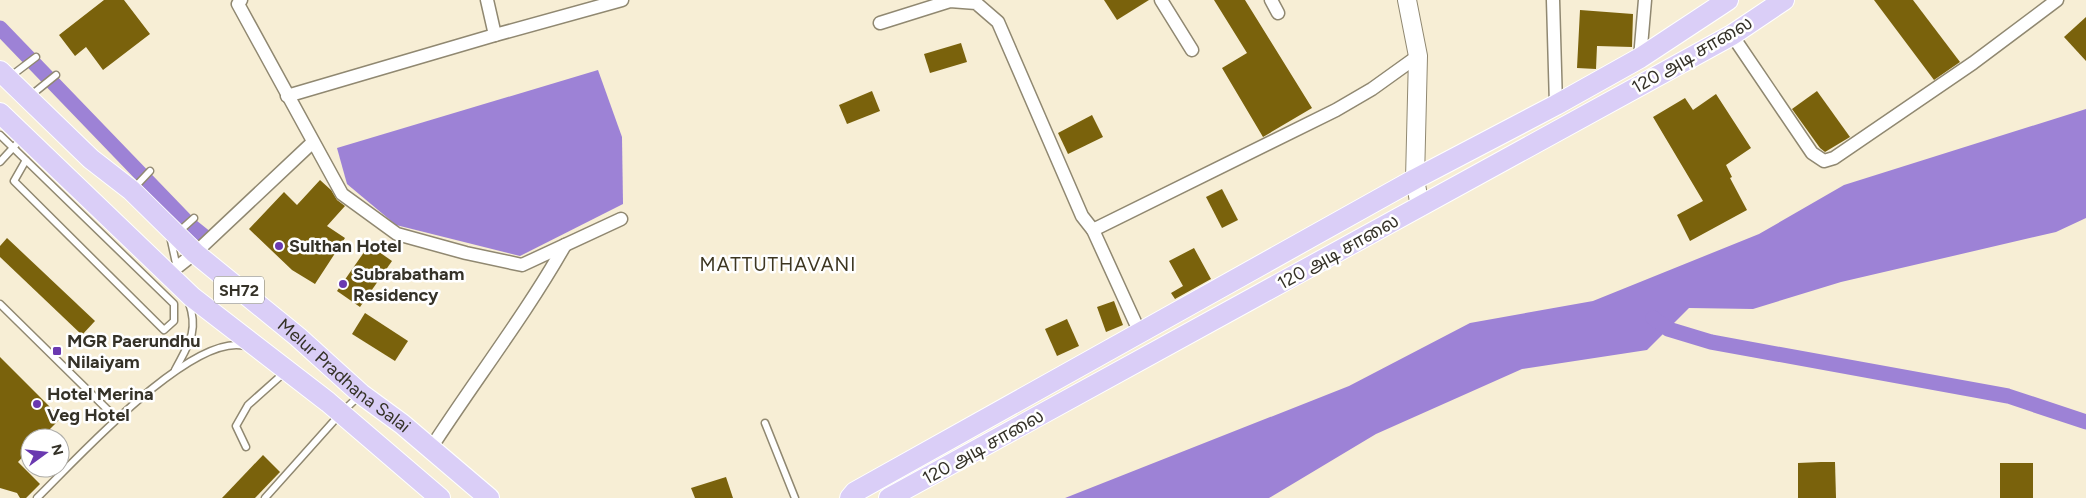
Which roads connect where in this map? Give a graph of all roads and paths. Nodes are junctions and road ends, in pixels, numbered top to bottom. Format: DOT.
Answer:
graph roads {
  1 [pos="488,0"];
  2 [pos="622,0"];
  3 [pos="1161,0"];
  4 [pos="1271,0"];
  5 [pos="1407,0"];
  6 [pos="1553,0"];
  7 [pos="1646,0"];
  8 [pos="1728,0"];
  9 [pos="1784,0"];
  10 [pos="2057,0"];
  11 [pos="237,1"];
  12 [pos="1278,14"];
  13 [pos="880,23"];
  14 [pos="495,35"];
  15 [pos="1732,35"];
  16 [pos="1192,50"];
  17 [pos="1418,56"];
  18 [pos="36,58"];
  19 [pos="1640,58"];
  20 [pos="9,73"];
  21 [pos="56,75"];
  22 [pos="33,93"];
  23 [pos="287,96"];
  24 [pos="1556,105"];
  25 [pos="0,113"];
  26 [pos="0,135"];
  27 [pos="18,142"];
  28 [pos="313,142"];
  29 [pos="26,160"];
  30 [pos="0,162"];
  31 [pos="150,171"];
  32 [pos="1415,179"];
  33 [pos="135,187"];
  34 [pos="1420,207"];
  35 [pos="194,218"];
  36 [pos="621,219"];
  37 [pos="177,230"];
  38 [pos="1093,230"];
  39 [pos="565,244"];
  40 [pos="195,253"];
  41 [pos="175,276"];
  42 [pos="0,304"];
  43 [pos="1140,333"];
  44 [pos="263,351"];
  45 [pos="175,370"];
  46 [pos="287,370"];
  47 [pos="361,394"];
  48 [pos="341,413"];
  49 [pos="117,419"];
  50 [pos="765,423"];
  51 [pos="246,447"];
  52 [pos="431,448"];
  53 [pos="37,498"];
  54 [pos="265,498"];
  55 [pos="440,498"];
  56 [pos="489,498"];
  57 [pos="795,498"];
  58 [pos="850,498"];
  59 [pos="889,498"];
  1 -- 14 [label="street"];
  2 -- 14 [label="street"];
  3 -- 16 [label="street"];
  4 -- 12 [label="street"];
  5 -- 17 [label="street"];
  6 -- 24 [label="street"];
  7 -- 19 [label="street"];
  8 -- 19 [label="main road, 120 அடி சாலை"];
  9 -- 15 [label="main road, 120 அடி சாலை"];
  10 -- 15 [label="street"];
  11 -- 23 [label="street"];
  13 -- 38 [label="street"];
  14 -- 23 [label="street"];
  15 -- 34 [label="main road, 120 அடி சாலை"];
  17 -- 32 [label="street"];
  17 -- 38 [label="street"];
  18 -- 20 [label="lane"];
  19 -- 24 [label="main road, 120 அடி சாலை"];
  20 -- 22 [label="main road, Melur Pradhana Salai / SH72"];
  21 -- 22 [label="lane"];
  22 -- 33 [label="main road, Melur Pradhana Salai / SH72"];
  23 -- 28 [label="street"];
  24 -- 32 [label="main road, 120 அடி சாலை"];
  25 -- 27 [label="main road, Melur Pradhana Salai / SH72"];
  26 -- 27 [label="lane"];
  27 -- 29 [label="lane"];
  27 -- 30 [label="lane"];
  27 -- 41 [label="main road, Melur Pradhana Salai / SH72"];
  28 -- 39 [label="street"];
  28 -- 40 [label="street"];
  29 -- 29 [label="lane"];
  31 -- 33 [label="lane"];
  32 -- 34 [label="street"];
  32 -- 43 [label="main road, 120 அடி சாலை"];
  33 -- 37 [label="main road, Melur Pradhana Salai / SH72"];
  34 -- 59 [label="main road, 120 அடி சாலை"];
  35 -- 37 [label="lane"];
  36 -- 39 [label="street"];
  37 -- 40 [label="main road, Melur Pradhana Salai / SH72"];
  37 -- 41 [label="lane"];
  38 -- 43 [label="street"];
  39 -- 52 [label="street"];
  40 -- 41 [label="street"];
  40 -- 47 [label="main road, Melur Pradhana Salai / SH72"];
  41 -- 44 [label="main road, Melur Pradhana Salai / SH72"];
  41 -- 45 [label="lane"];
  42 -- 49 [label="lane"];
  43 -- 58 [label="main road, 120 அடி சாலை"];
  44 -- 45 [label="lane"];
  44 -- 46 [label="main road, Melur Pradhana Salai / SH72"];
  45 -- 49 [label="lane"];
  46 -- 48 [label="main road, Melur Pradhana Salai / SH72"];
  46 -- 51 [label="lane"];
  47 -- 48 [label="lane"];
  47 -- 52 [label="main road, Melur Pradhana Salai / SH72"];
  48 -- 54 [label="lane"];
  48 -- 55 [label="main road, Melur Pradhana Salai / SH72"];
  49 -- 53 [label="lane"];
  50 -- 57 [label="lane"];
  52 -- 56 [label="main road, Melur Pradhana Salai / SH72"];
}
